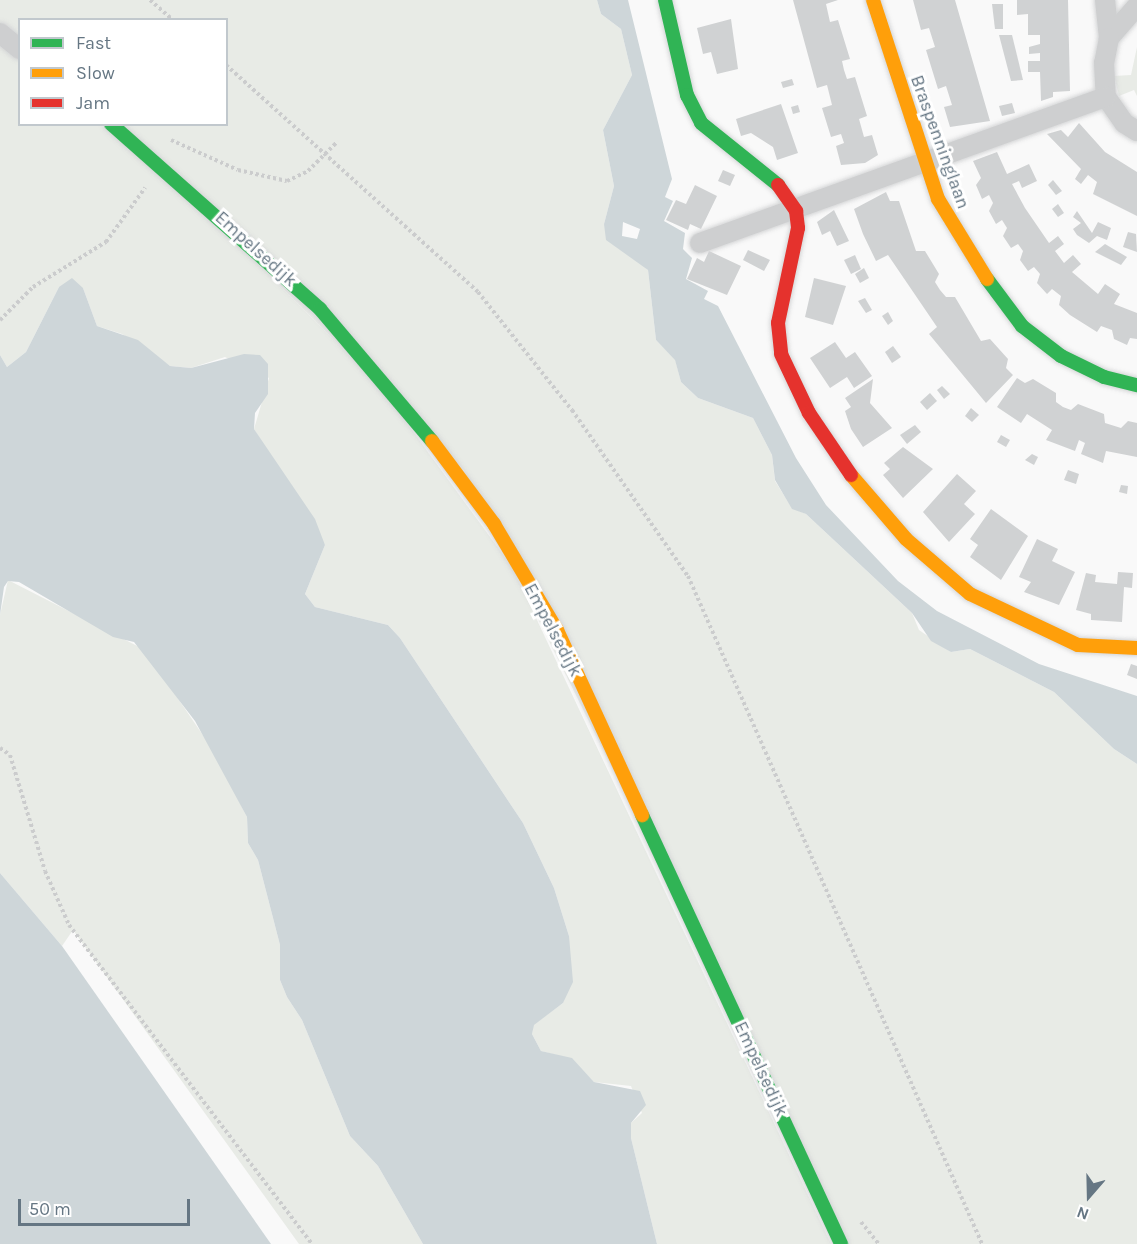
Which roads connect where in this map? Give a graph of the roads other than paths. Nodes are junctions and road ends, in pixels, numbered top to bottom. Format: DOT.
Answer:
graph roads {
  1 [pos="665,0"];
  2 [pos="873,0"];
  3 [pos="1105,0"];
  4 [pos="1137,6"];
  5 [pos="0,33"];
  6 [pos="1109,38"];
  7 [pos="18,47"];
  8 [pos="1106,97"];
  9 [pos="113,126"];
  10 [pos="1137,131"];
  11 [pos="926,165"];
  12 [pos="796,211"];
  13 [pos="700,243"];
  14 [pos="1137,385"];
  15 [pos="1137,648"];
  16 [pos="841,1244"];
  1 -- 12 [label="street"];
  2 -- 11 [label="street, Braspenninglaan"];
  3 -- 6 [label="street"];
  4 -- 6 [label="street"];
  5 -- 7 [label="street"];
  6 -- 8 [label="street"];
  8 -- 10 [label="street"];
  8 -- 11 [label="street"];
  9 -- 16 [label="street, Empelsedijk"];
  11 -- 12 [label="street"];
  11 -- 14 [label="street, Braspenninglaan"];
  12 -- 13 [label="street"];
  12 -- 15 [label="street"];
}
